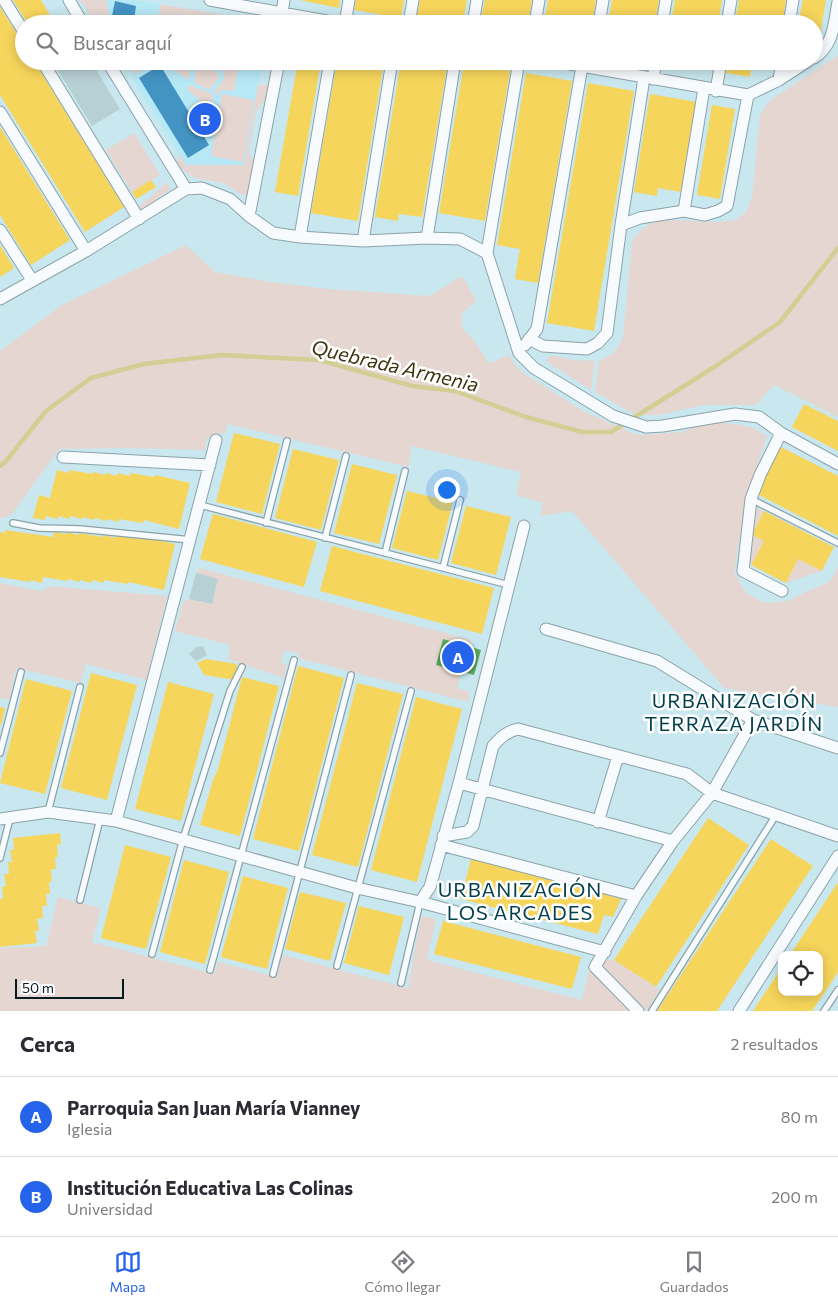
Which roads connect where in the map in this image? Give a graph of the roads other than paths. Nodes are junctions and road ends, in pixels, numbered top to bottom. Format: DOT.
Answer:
graph roads {
  1 [pos="4,0"];
  2 [pos="69,0"];
  3 [pos="284,0"];
  4 [pos="349,0"];
  5 [pos="413,0"];
  6 [pos="477,0"];
  7 [pos="540,0"];
  8 [pos="603,0"];
  9 [pos="666,0"];
  10 [pos="731,0"];
  11 [pos="793,0"];
  12 [pos="218,1"];
  13 [pos="838,2"];
  14 [pos="78,15"];
  15 [pos="278,15"];
  16 [pos="286,15"];
  17 [pos="343,15"];
  18 [pos="410,15"];
  19 [pos="474,15"];
  20 [pos="537,15"];
  21 [pos="600,15"];
  22 [pos="664,15"];
  23 [pos="728,15"];
  24 [pos="790,15"];
  25 [pos="15,18"];
  26 [pos="823,52"];
  27 [pos="48,70"];
  28 [pos="113,70"];
  29 [pos="278,70"];
  30 [pos="328,70"];
  31 [pos="391,70"];
  32 [pos="454,70"];
  33 [pos="518,70"];
  34 [pos="588,70"];
  35 [pos="610,70"];
  36 [pos="652,70"];
  37 [pos="717,70"];
  38 [pos="781,70"];
  39 [pos="794,70"];
  40 [pos="648,79"];
  41 [pos="779,80"];
  42 [pos="710,89"];
  43 [pos="748,95"];
  44 [pos="0,112"];
  45 [pos="186,189"];
  46 [pos="684,211"];
  47 [pos="250,216"];
  48 [pos="139,219"];
  49 [pos="621,225"];
  50 [pos="0,230"];
  51 [pos="300,237"];
  52 [pos="427,238"];
  53 [pos="363,241"];
  54 [pos="86,251"];
  55 [pos="487,253"];
  56 [pos="32,280"];
  57 [pos="0,299"];
  58 [pos="529,339"];
  59 [pos="519,353"];
  60 [pos="781,433"];
  61 [pos="216,440"];
  62 [pos="287,441"];
  63 [pos="346,456"];
  64 [pos="63,457"];
  65 [pos="838,464"];
  66 [pos="210,465"];
  67 [pos="405,470"];
  68 [pos="751,499"];
  69 [pos="460,500"];
  70 [pos="200,506"];
  71 [pos="12,523"];
  72 [pos="266,523"];
  73 [pos="524,526"];
  74 [pos="325,538"];
  75 [pos="191,540"];
  76 [pos="838,543"];
  77 [pos="385,553"];
  78 [pos="443,568"];
  79 [pos="508,585"];
  80 [pos="782,591"];
  81 [pos="546,629"];
  82 [pos="294,660"];
  83 [pos="242,667"];
  84 [pos="21,672"];
  85 [pos="351,675"];
  86 [pos="80,687"];
  87 [pos="411,691"];
  88 [pos="754,720"];
  89 [pos="838,748"];
  90 [pos="0,753"];
  91 [pos="618,756"];
  92 [pos="459,782"];
  93 [pos="481,788"];
  94 [pos="712,793"];
  95 [pos="48,812"];
  96 [pos="776,815"];
  97 [pos="5,818"];
  98 [pos="100,819"];
  99 [pos="116,821"];
  100 [pos="598,822"];
  101 [pos="838,836"];
  102 [pos="183,840"];
  103 [pos="442,841"];
  104 [pos="673,841"];
  105 [pos="241,856"];
  106 [pos="838,856"];
  107 [pos="0,858"];
  108 [pos="300,872"];
  109 [pos="357,888"];
  110 [pos="636,896"];
  111 [pos="80,900"];
  112 [pos="420,902"];
  113 [pos="605,952"];
  114 [pos="152,954"];
  115 [pos="337,966"];
  116 [pos="210,970"];
  117 [pos="273,974"];
  118 [pos="400,983"];
  119 [pos="838,990"];
  120 [pos="638,1011"];
  121 [pos="652,1011"];
  122 [pos="739,1011"];
  123 [pos="824,1011"];
  1 -- 25 [label="street"];
  2 -- 14 [label="street"];
  3 -- 16 [label="street"];
  4 -- 17 [label="street"];
  5 -- 18 [label="street"];
  6 -- 19 [label="street"];
  7 -- 20 [label="street"];
  8 -- 21 [label="street"];
  9 -- 22 [label="street"];
  10 -- 23 [label="street"];
  11 -- 24 [label="street"];
  12 -- 15 [label="street"];
  13 -- 26 [label="street"];
  27 -- 48 [label="street"];
  28 -- 45 [label="street"];
  29 -- 47 [label="street"];
  30 -- 51 [label="street"];
  31 -- 53 [label="street"];
  32 -- 52 [label="street"];
  33 -- 55 [label="street"];
  34 -- 58 [label="street"];
  35 -- 40 [label="street"];
  36 -- 40 [label="street"];
  37 -- 42 [label="street"];
  38 -- 41 [label="street"];
  39 -- 41 [label="street"];
  40 -- 42 [label="street"];
  40 -- 49 [label="street"];
  41 -- 43 [label="street"];
  42 -- 43 [label="street"];
  42 -- 46 [label="street"];
  43 -- 46 [label="street"];
  44 -- 54 [label="street"];
  45 -- 47 [label="street"];
  45 -- 48 [label="street"];
  46 -- 49 [label="street"];
  47 -- 51 [label="street"];
  48 -- 54 [label="street"];
  49 -- 58 [label="street"];
  50 -- 56 [label="street"];
  51 -- 53 [label="street"];
  52 -- 53 [label="street"];
  52 -- 55 [label="street"];
  54 -- 56 [label="street"];
  55 -- 59 [label="street"];
  56 -- 57 [label="street"];
  58 -- 59 [label="street"];
  59 -- 60 [label="street"];
  60 -- 65 [label="street"];
  60 -- 68 [label="street"];
  61 -- 66 [label="street"];
  62 -- 72 [label="lane"];
  63 -- 74 [label="lane"];
  64 -- 66 [label="street"];
  66 -- 70 [label="street"];
  67 -- 77 [label="lane"];
  68 -- 76 [label="lane"];
  68 -- 80 [label="street"];
  69 -- 78 [label="lane"];
  70 -- 72 [label="lane"];
  70 -- 75 [label="street"];
  71 -- 75 [label="lane"];
  72 -- 74 [label="lane"];
  73 -- 79 [label="street"];
  74 -- 77 [label="lane"];
  75 -- 99 [label="street"];
  77 -- 78 [label="lane"];
  78 -- 79 [label="lane"];
  79 -- 92 [label="street"];
  81 -- 88 [label="street"];
  82 -- 105 [label="lane"];
  83 -- 102 [label="lane"];
  84 -- 90 [label="lane"];
  85 -- 108 [label="lane"];
  86 -- 95 [label="lane"];
  87 -- 109 [label="lane"];
  88 -- 89 [label="street"];
  88 -- 94 [label="street"];
  91 -- 93 [label="street"];
  91 -- 94 [label="street"];
  91 -- 100 [label="street"];
  92 -- 93 [label="street"];
  92 -- 103 [label="street"];
  93 -- 100 [label="street"];
  93 -- 103 [label="street"];
  94 -- 96 [label="street"];
  94 -- 104 [label="street"];
  95 -- 97 [label="street"];
  95 -- 98 [label="street"];
  96 -- 101 [label="street"];
  96 -- 121 [label="lane"];
  97 -- 107 [label="lane"];
  98 -- 99 [label="street"];
  98 -- 111 [label="lane"];
  99 -- 102 [label="street"];
  100 -- 104 [label="street"];
  102 -- 105 [label="street"];
  102 -- 114 [label="lane"];
  103 -- 110 [label="street"];
  103 -- 112 [label="street"];
  104 -- 110 [label="street"];
  105 -- 108 [label="street"];
  105 -- 116 [label="lane"];
  106 -- 122 [label="street"];
  108 -- 109 [label="street"];
  108 -- 117 [label="lane"];
  109 -- 112 [label="street"];
  109 -- 115 [label="lane"];
  110 -- 113 [label="street"];
  112 -- 113 [label="street"];
  112 -- 118 [label="lane"];
  113 -- 120 [label="street"];
  119 -- 123 [label="lane"];
}
